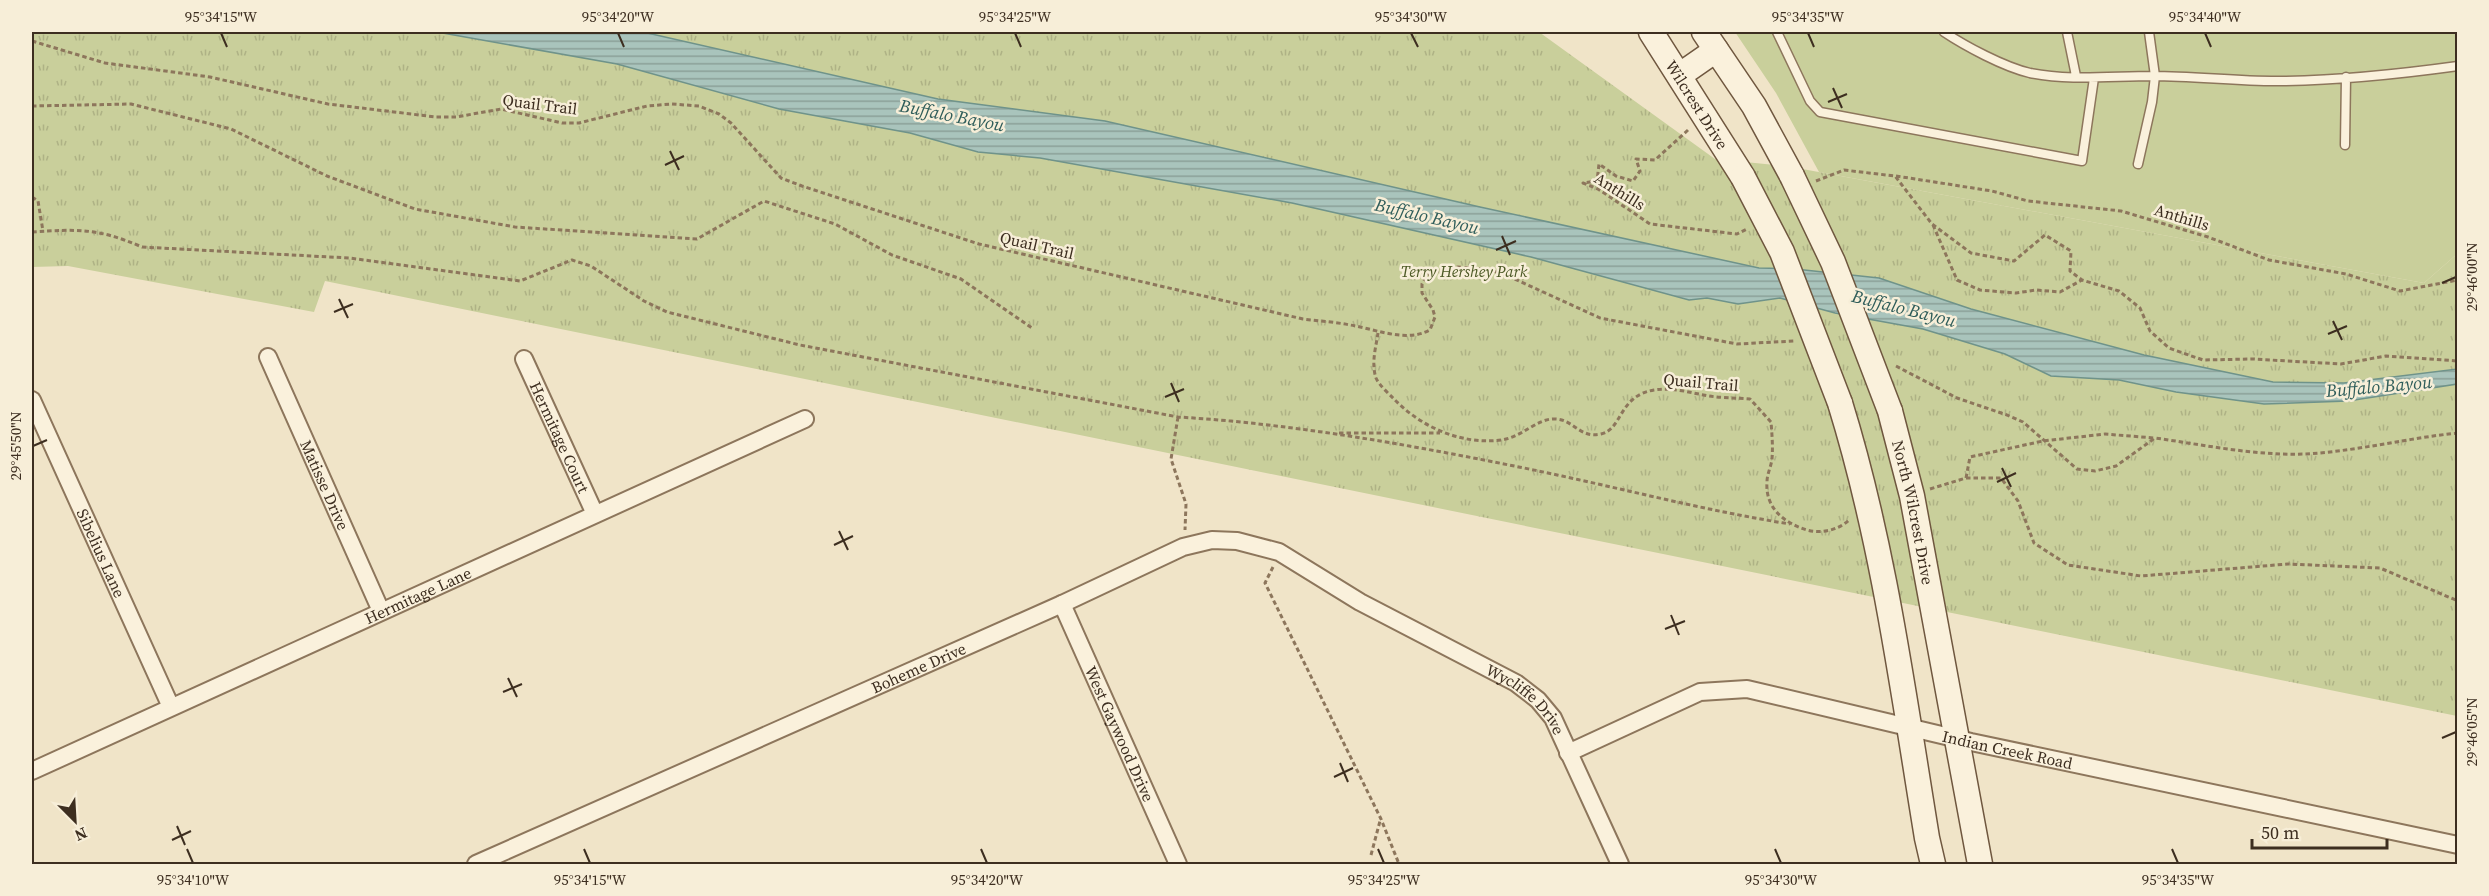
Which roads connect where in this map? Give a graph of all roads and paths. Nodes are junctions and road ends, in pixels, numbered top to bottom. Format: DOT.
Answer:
graph roads {
  1 [pos="1651,32"];
  2 [pos="1776,32"];
  3 [pos="1944,32"];
  4 [pos="2067,32"];
  5 [pos="2149,32"];
  6 [pos="32,41"];
  7 [pos="1710,41"];
  8 [pos="2457,66"];
  9 [pos="1680,75"];
  10 [pos="2076,76"];
  11 [pos="2155,76"];
  12 [pos="2346,77"];
  13 [pos="2094,78"];
  14 [pos="32,106"];
  15 [pos="1706,117"];
  16 [pos="2345,145"];
  17 [pos="2138,164"];
  18 [pos="1791,176"];
  19 [pos="1895,176"];
  20 [pos="1817,182"];
  21 [pos="1818,189"];
  22 [pos="32,198"];
  23 [pos="1932,224"];
  24 [pos="1749,228"];
  25 [pos="43,231"];
  26 [pos="32,232"];
  27 [pos="2082,280"];
  28 [pos="2457,280"];
  29 [pos="1032,328"];
  30 [pos="268,357"];
  31 [pos="524,359"];
  32 [pos="2457,361"];
  33 [pos="32,400"];
  34 [pos="1178,417"];
  35 [pos="805,419"];
  36 [pos="1331,433"];
  37 [pos="1443,433"];
  38 [pos="2155,438"];
  39 [pos="1966,478"];
  40 [pos="1912,496"];
  41 [pos="1870,507"];
  42 [pos="595,514"];
  43 [pos="1790,524"];
  44 [pos="1183,547"];
  45 [pos="1280,552"];
  46 [pos="2457,601"];
  47 [pos="1360,602"];
  48 [pos="1062,604"];
  49 [pos="381,611"];
  50 [pos="171,707"];
  51 [pos="1908,727"];
  52 [pos="1956,738"];
  53 [pos="1568,753"];
  54 [pos="32,771"];
  55 [pos="1381,819"];
  56 [pos="2457,845"];
  57 [pos="1371,855"];
  58 [pos="1172,863"];
  59 [pos="476,864"];
  60 [pos="1399,864"];
  61 [pos="1620,864"];
  62 [pos="1933,864"];
  63 [pos="1980,864"];
  1 -- 9 [label="main road, Wilcrest Drive"];
  2 -- 13 [label="lane"];
  3 -- 10 [label="lane"];
  4 -- 10 [label="lane"];
  5 -- 11 [label="lane"];
  6 -- 37 [label="path, Quail Trail"];
  7 -- 9 [label="main road"];
  7 -- 18 [label="main road"];
  8 -- 12 [label="lane"];
  9 -- 15 [label="main road, Wilcrest Drive"];
  10 -- 13 [label="lane"];
  11 -- 12 [label="lane"];
  11 -- 13 [label="lane"];
  11 -- 17 [label="lane"];
  12 -- 16 [label="lane"];
  14 -- 29 [label="path"];
  15 -- 24 [label="path, Anthills"];
  15 -- 41 [label="main road, Wilcrest Drive, bridge"];
  18 -- 20 [label="path"];
  18 -- 40 [label="main road, North Wilcrest Drive, bridge"];
  19 -- 20 [label="path, Anthills"];
  19 -- 23 [label="path"];
  19 -- 28 [label="path, Anthills"];
  20 -- 21 [label="path"];
  22 -- 25 [label="path"];
  23 -- 27 [label="path"];
  23 -- 27 [label="path"];
  25 -- 26 [label="path"];
  25 -- 34 [label="path"];
  27 -- 32 [label="path"];
  30 -- 49 [label="street, Matisse Drive"];
  31 -- 42 [label="street, Hermitage Court"];
  33 -- 50 [label="street, Sibelius Lane"];
  34 -- 36 [label="path"];
  34 -- 44 [label="path"];
  35 -- 42 [label="street, Hermitage Lane"];
  36 -- 37 [label="path"];
  36 -- 43 [label="path"];
  37 -- 43 [label="path, Quail Trail"];
  38 -- 39 [label="path"];
  39 -- 40 [label="path"];
  39 -- 46 [label="path"];
  40 -- 52 [label="main road, North Wilcrest Drive"];
  41 -- 43 [label="path"];
  41 -- 51 [label="main road"];
  42 -- 49 [label="street, Hermitage Lane"];
  44 -- 45 [label="street, Boheme Drive"];
  44 -- 48 [label="street, Boheme Drive"];
  45 -- 47 [label="street, Boheme Drive"];
  45 -- 55 [label="path"];
  47 -- 53 [label="street, Wycliffe Drive"];
  48 -- 58 [label="street, West Gaywood Drive"];
  48 -- 59 [label="street, Boheme Drive"];
  49 -- 50 [label="street, Hermitage Lane"];
  50 -- 54 [label="street, Hermitage Lane"];
  51 -- 52 [label="street, Indian Creek Road"];
  51 -- 53 [label="street, Indian Creek Road"];
  51 -- 62 [label="main road"];
  52 -- 56 [label="street, Indian Creek Road"];
  52 -- 63 [label="main road, North Wilcrest Drive"];
  53 -- 61 [label="street, Wycliffe Drive"];
  55 -- 57 [label="path"];
  55 -- 60 [label="path"];
}
